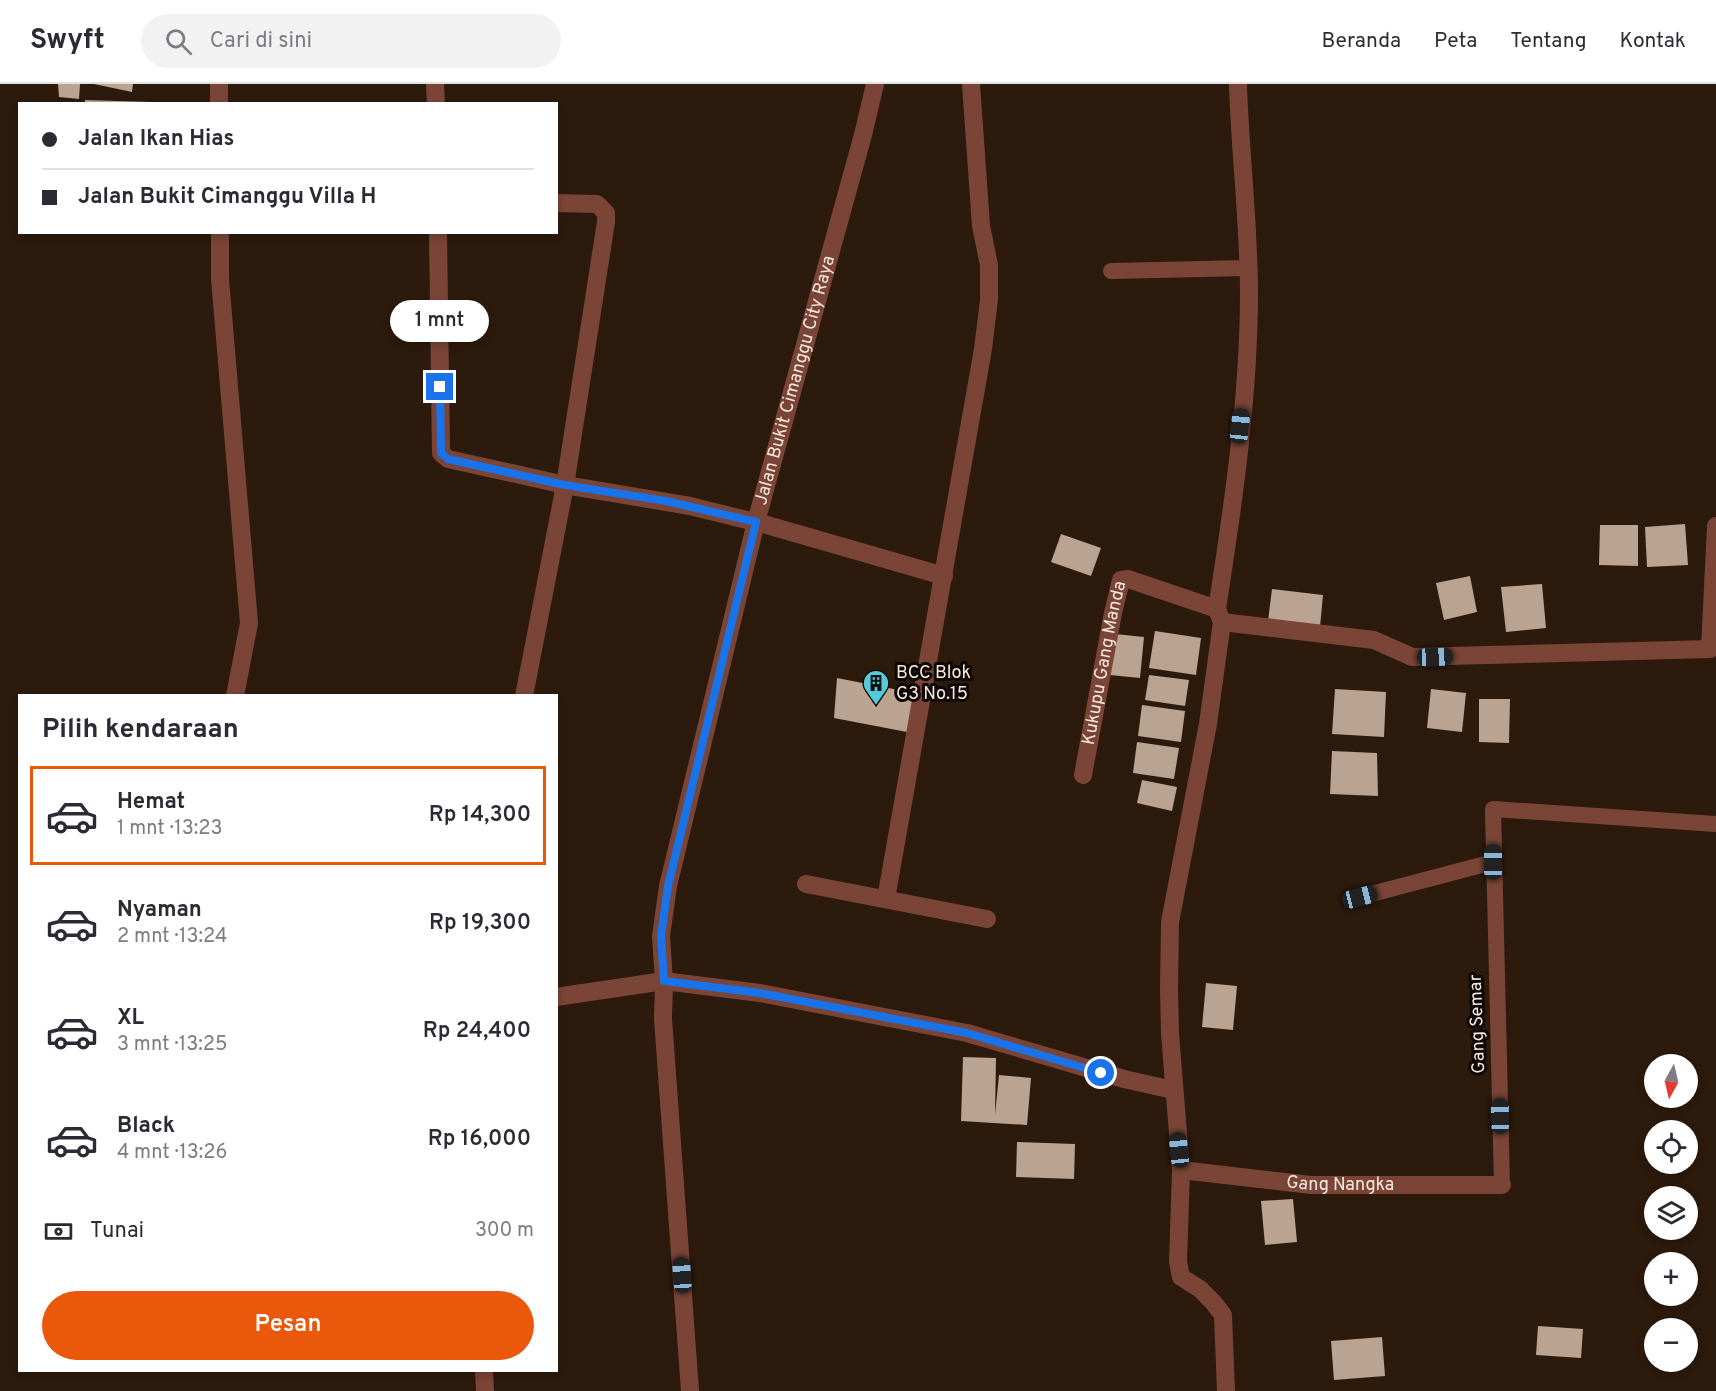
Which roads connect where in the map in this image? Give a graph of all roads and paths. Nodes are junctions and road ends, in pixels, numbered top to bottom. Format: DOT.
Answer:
graph roads {
  1 [pos="219,84"];
  2 [pos="435,84"];
  3 [pos="875,84"];
  4 [pos="971,84"];
  5 [pos="1238,84"];
  6 [pos="219,102"];
  7 [pos="436,102"];
  8 [pos="558,203"];
  9 [pos="220,234"];
  10 [pos="438,234"];
  11 [pos="1248,268"];
  12 [pos="1111,271"];
  13 [pos="565,485"];
  14 [pos="756,522"];
  15 [pos="1716,526"];
  16 [pos="944,576"];
  17 [pos="1220,615"];
  18 [pos="235,694"];
  19 [pos="524,694"];
  20 [pos="1083,775"];
  21 [pos="1716,824"];
  22 [pos="1493,862"];
  23 [pos="806,884"];
  24 [pos="1360,897"];
  25 [pos="886,899"];
  26 [pos="987,919"];
  27 [pos="664,981"];
  28 [pos="558,997"];
  29 [pos="1173,1090"];
  30 [pos="1181,1170"];
  31 [pos="1502,1185"];
  32 [pos="484,1372"];
  33 [pos="485,1391"];
  34 [pos="690,1391"];
  35 [pos="1226,1391"];
  1 -- 6 [label="street"];
  2 -- 7 [label="street"];
  3 -- 14 [label="street, Jalan Bukit Cimanggu City Raya"];
  4 -- 16 [label="street"];
  5 -- 11 [label="street"];
  8 -- 13 [label="street"];
  9 -- 18 [label="street"];
  10 -- 13 [label="street"];
  11 -- 12 [label="lane"];
  11 -- 17 [label="street"];
  13 -- 14 [label="street"];
  13 -- 19 [label="street"];
  14 -- 16 [label="street"];
  14 -- 27 [label="street, Jalan Bukit Cimanggu City Raya"];
  15 -- 17 [label="street"];
  16 -- 25 [label="street"];
  17 -- 20 [label="street, Kukupu Gang Manda"];
  17 -- 29 [label="street"];
  21 -- 22 [label="lane, Gang Semar"];
  22 -- 24 [label="lane"];
  22 -- 31 [label="lane, Gang Semar"];
  23 -- 25 [label="street"];
  25 -- 26 [label="street"];
  27 -- 28 [label="street"];
  27 -- 29 [label="street"];
  27 -- 34 [label="street, Jalan Bukit Cimanggu City Raya"];
  29 -- 30 [label="street"];
  30 -- 31 [label="street, Gang Nangka"];
  30 -- 35 [label="street"];
  32 -- 33 [label="street"];
}
